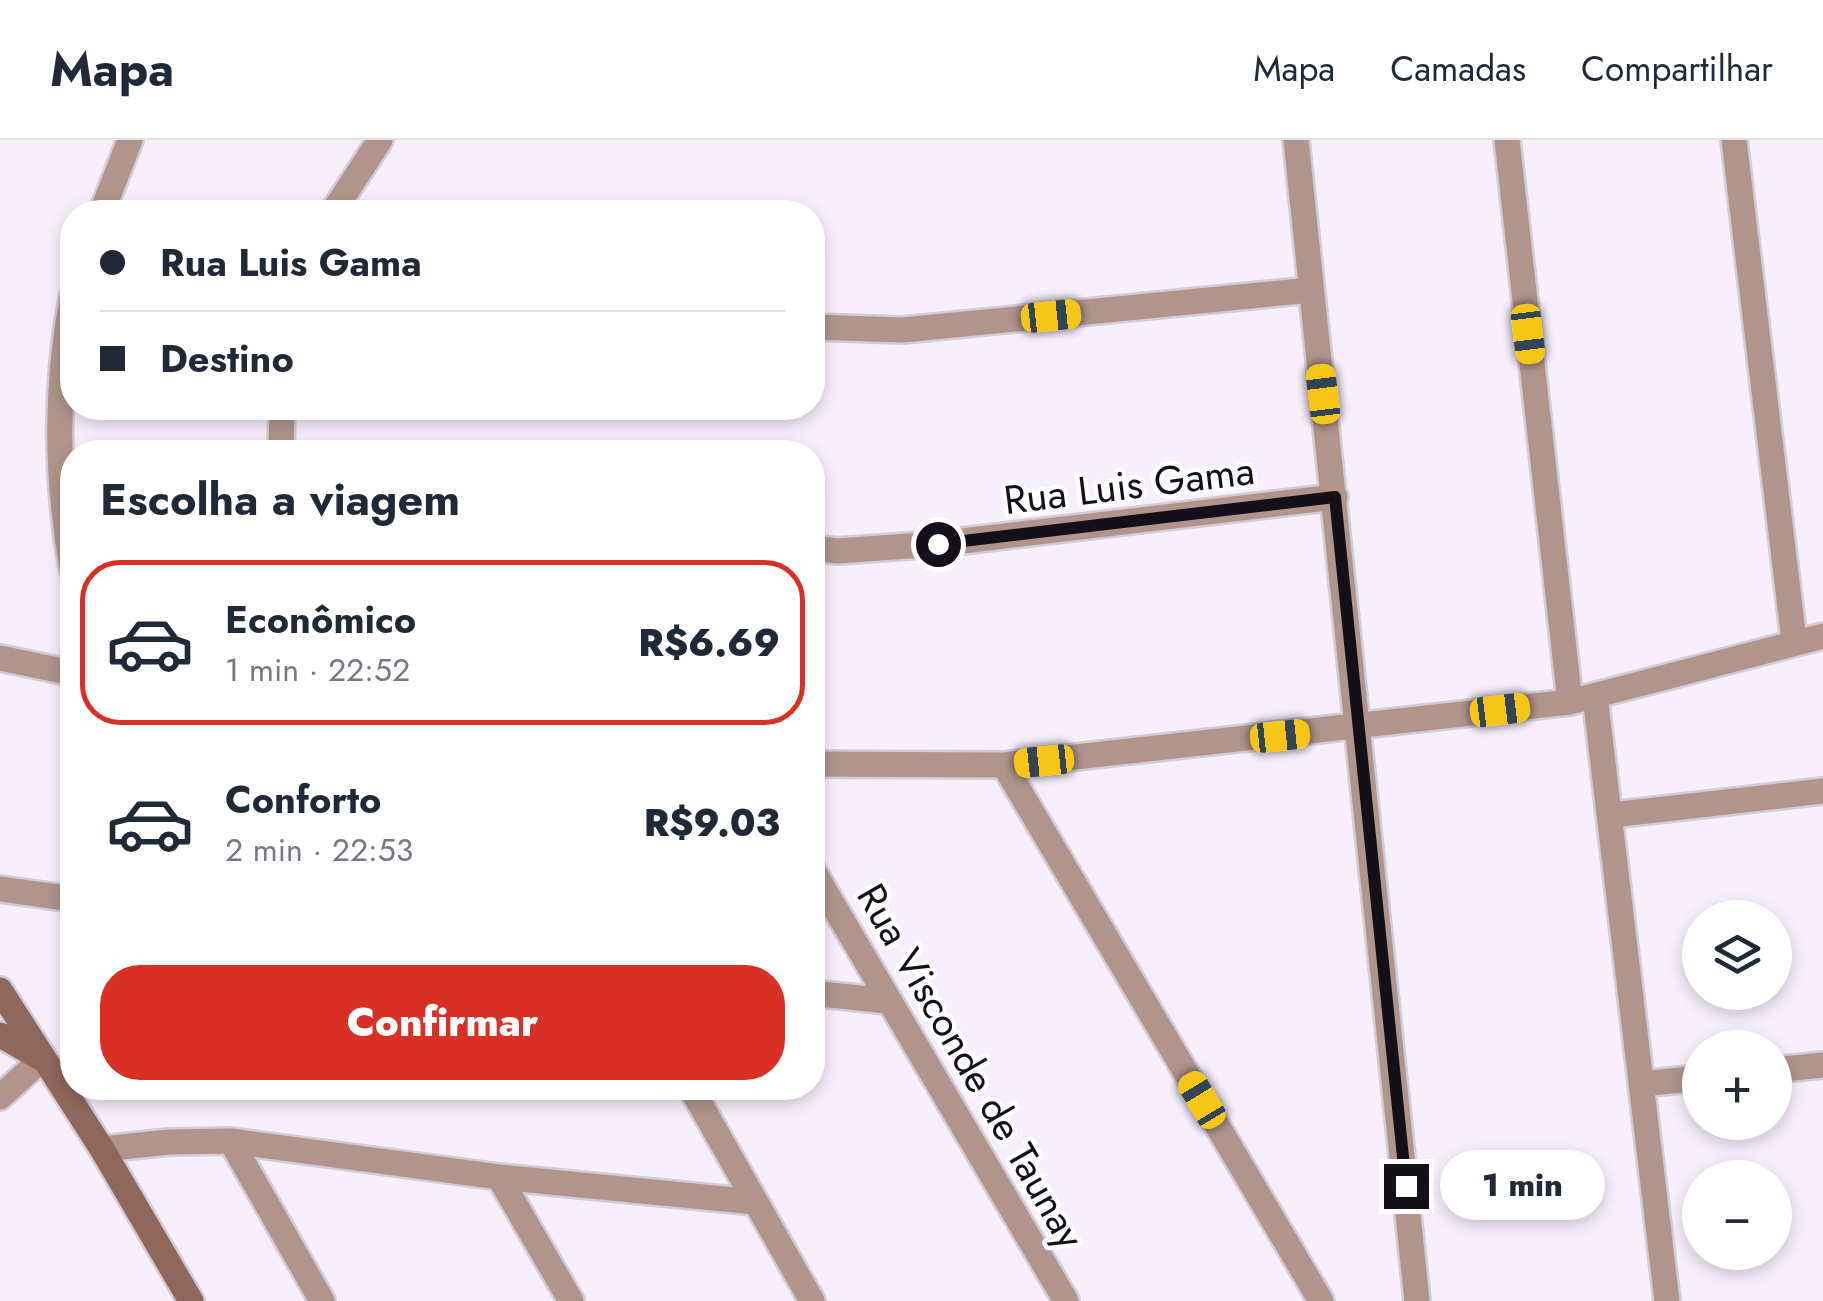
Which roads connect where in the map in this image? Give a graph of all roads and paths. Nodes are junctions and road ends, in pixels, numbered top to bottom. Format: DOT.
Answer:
graph roads {
  1 [pos="130,140"];
  2 [pos="380,140"];
  3 [pos="1296,140"];
  4 [pos="1507,140"];
  5 [pos="1734,140"];
  6 [pos="107,200"];
  7 [pos="341,200"];
  8 [pos="1311,290"];
  9 [pos="825,327"];
  10 [pos="60,384"];
  11 [pos="60,420"];
  12 [pos="1335,497"];
  13 [pos="825,549"];
  14 [pos="1823,636"];
  15 [pos="1794,642"];
  16 [pos="0,658"];
  17 [pos="60,670"];
  18 [pos="1583,699"];
  19 [pos="1359,728"];
  20 [pos="825,764"];
  21 [pos="1004,765"];
  22 [pos="1823,791"];
  23 [pos="1612,815"];
  24 [pos="0,889"];
  25 [pos="825,892"];
  26 [pos="60,897"];
  27 [pos="1,992"];
  28 [pos="825,995"];
  29 [pos="887,1002"];
  30 [pos="0,1035"];
  31 [pos="42,1058"];
  32 [pos="1823,1065"];
  33 [pos="1792,1068"];
  34 [pos="1682,1080"];
  35 [pos="1641,1084"];
  36 [pos="60,1086"];
  37 [pos="0,1096"];
  38 [pos="69,1100"];
  39 [pos="698,1100"];
  40 [pos="231,1141"];
  41 [pos="102,1150"];
  42 [pos="499,1177"];
  43 [pos="754,1202"];
  44 [pos="191,1301"];
  45 [pos="322,1301"];
  46 [pos="571,1301"];
  47 [pos="812,1301"];
  48 [pos="1066,1301"];
  49 [pos="1321,1301"];
  50 [pos="1417,1301"];
  51 [pos="1667,1301"];
  1 -- 6 [label="street"];
  2 -- 7 [label="street"];
  3 -- 8 [label="street"];
  4 -- 18 [label="street"];
  5 -- 15 [label="street"];
  8 -- 9 [label="street"];
  8 -- 12 [label="street"];
  10 -- 11 [label="street"];
  12 -- 13 [label="street, Rua Luis Gama"];
  12 -- 19 [label="street"];
  14 -- 15 [label="street"];
  15 -- 18 [label="street"];
  16 -- 17 [label="street"];
  18 -- 19 [label="street"];
  18 -- 23 [label="street"];
  19 -- 21 [label="street"];
  19 -- 50 [label="street"];
  20 -- 21 [label="street"];
  21 -- 49 [label="street"];
  22 -- 23 [label="street"];
  23 -- 35 [label="street"];
  24 -- 26 [label="street"];
  25 -- 29 [label="street, Rua Visconde de Taunay"];
  27 -- 31 [label="main road"];
  28 -- 29 [label="street"];
  29 -- 48 [label="street, Rua Visconde de Taunay"];
  30 -- 31 [label="main road"];
  31 -- 36 [label="main road"];
  31 -- 37 [label="street"];
  32 -- 33 [label="street"];
  34 -- 35 [label="street"];
  35 -- 51 [label="street"];
  38 -- 41 [label="main road"];
  39 -- 43 [label="street"];
  40 -- 41 [label="street"];
  40 -- 42 [label="street"];
  40 -- 45 [label="street"];
  41 -- 44 [label="main road"];
  42 -- 43 [label="street"];
  42 -- 46 [label="street"];
  43 -- 47 [label="street"];
}
